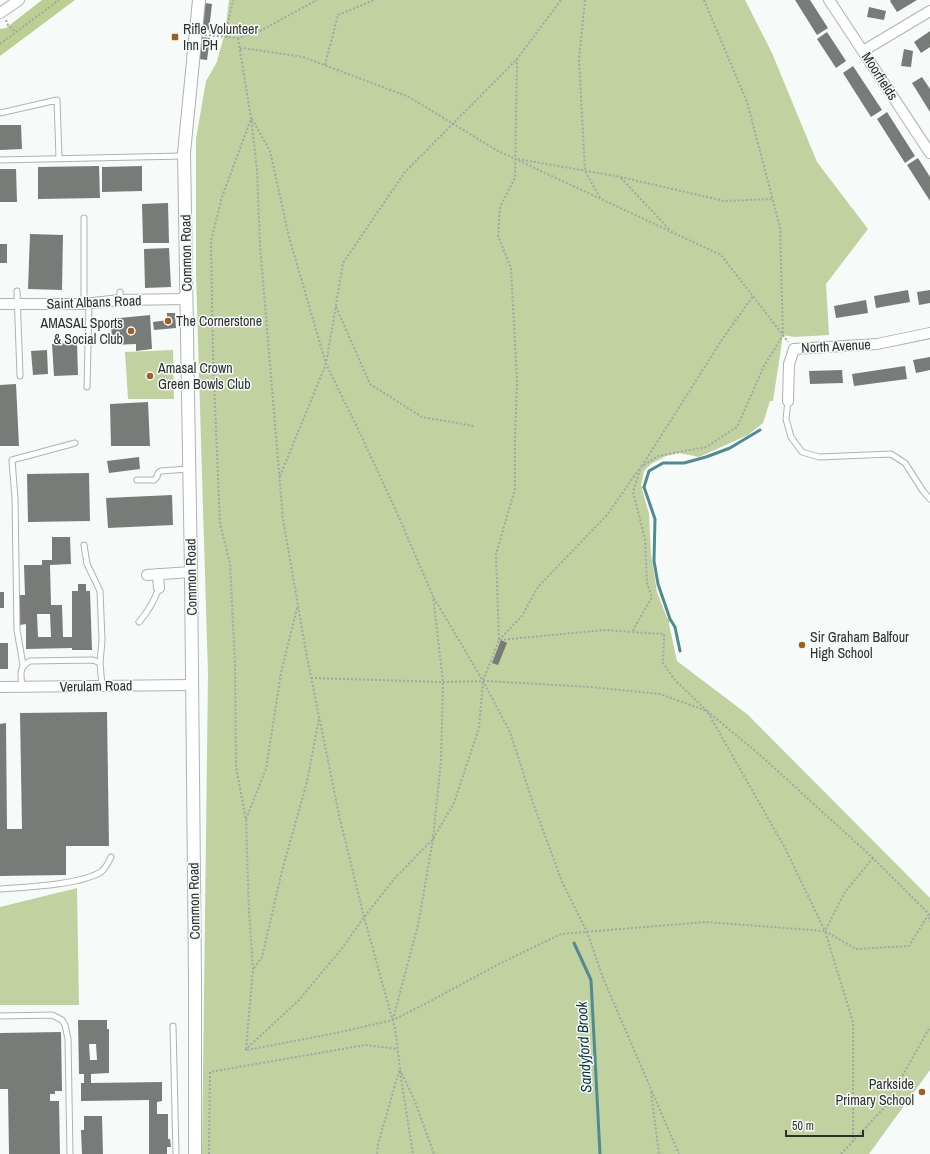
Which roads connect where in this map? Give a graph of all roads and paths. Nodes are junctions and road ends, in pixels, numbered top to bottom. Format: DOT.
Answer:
graph roads {
  1 [pos="19,0"];
  2 [pos="59,0"];
  3 [pos="199,0"];
  4 [pos="233,0"];
  5 [pos="317,0"];
  6 [pos="374,0"];
  7 [pos="561,0"];
  8 [pos="585,0"];
  9 [pos="704,0"];
  10 [pos="829,0"];
  11 [pos="930,11"];
  12 [pos="1,12"];
  13 [pos="196,31"];
  14 [pos="16,32"];
  15 [pos="226,32"];
  16 [pos="228,37"];
  17 [pos="238,38"];
  18 [pos="0,44"];
  19 [pos="241,49"];
  20 [pos="864,51"];
  21 [pos="517,59"];
  22 [pos="325,65"];
  23 [pos="0,113"];
  24 [pos="251,118"];
  25 [pos="454,124"];
  26 [pos="930,153"];
  27 [pos="184,156"];
  28 [pos="59,158"];
  29 [pos="515,159"];
  30 [pos="0,160"];
  31 [pos="585,171"];
  32 [pos="621,177"];
  33 [pos="601,199"];
  34 [pos="773,199"];
  35 [pos="84,218"];
  36 [pos="670,231"];
  37 [pos="17,291"];
  38 [pos="753,296"];
  39 [pos="187,300"];
  40 [pos="0,304"];
  41 [pos="17,304"];
  42 [pos="86,304"];
  43 [pos="336,307"];
  44 [pos="930,333"];
  45 [pos="782,335"];
  46 [pos="794,349"];
  47 [pos="326,364"];
  48 [pos="20,376"];
  49 [pos="87,387"];
  50 [pos="788,401"];
  51 [pos="474,426"];
  52 [pos="76,442"];
  53 [pos="641,467"];
  54 [pos="189,469"];
  55 [pos="279,478"];
  56 [pos="137,480"];
  57 [pos="930,499"];
  58 [pos="84,545"];
  59 [pos="191,572"];
  60 [pos="158,574"];
  61 [pos="147,575"];
  62 [pos="159,588"];
  63 [pos="433,596"];
  64 [pos="298,606"];
  65 [pos="139,622"];
  66 [pos="632,632"];
  67 [pos="499,640"];
  68 [pos="100,663"];
  69 [pos="23,665"];
  70 [pos="311,678"];
  71 [pos="483,681"];
  72 [pos="442,682"];
  73 [pos="192,685"];
  74 [pos="102,686"];
  75 [pos="0,687"];
  76 [pos="22,687"];
  77 [pos="707,711"];
  78 [pos="320,717"];
  79 [pos="246,820"];
  80 [pos="432,839"];
  81 [pos="111,857"];
  82 [pos="873,858"];
  83 [pos="0,889"];
  84 [pos="929,914"];
  85 [pos="364,917"];
  86 [pos="930,922"];
  87 [pos="825,930"];
  88 [pos="587,932"];
  89 [pos="254,969"];
  90 [pos="0,1016"];
  91 [pos="392,1020"];
  92 [pos="173,1026"];
  93 [pos="930,1026"];
  94 [pos="398,1049"];
  95 [pos="245,1050"];
  96 [pos="400,1068"];
  97 [pos="650,1088"];
  98 [pos="853,1141"];
  99 [pos="70,1154"];
  100 [pos="176,1154"];
  101 [pos="195,1154"];
  102 [pos="209,1154"];
  103 [pos="377,1154"];
  104 [pos="413,1154"];
  105 [pos="434,1154"];
  106 [pos="659,1154"];
  107 [pos="678,1154"];
  108 [pos="840,1154"];
  1 -- 12 [label="street"];
  2 -- 14 [label="path"];
  3 -- 13 [label="street, Common Road"];
  4 -- 15 [label="path"];
  5 -- 17 [label="path"];
  6 -- 22 [label="path"];
  7 -- 21 [label="path"];
  8 -- 31 [label="path"];
  9 -- 34 [label="path"];
  10 -- 20 [label="street, Moorfields"];
  11 -- 20 [label="street"];
  12 -- 14 [label="path"];
  13 -- 15 [label="path"];
  13 -- 16 [label="path"];
  13 -- 27 [label="street, Common Road"];
  14 -- 18 [label="path"];
  15 -- 16 [label="path"];
  16 -- 17 [label="path"];
  17 -- 19 [label="path"];
  19 -- 22 [label="path"];
  19 -- 24 [label="path"];
  20 -- 26 [label="street, Moorfields"];
  21 -- 25 [label="path"];
  21 -- 29 [label="path"];
  22 -- 25 [label="path"];
  23 -- 28 [label="lane"];
  24 -- 47 [label="path"];
  24 -- 55 [label="path"];
  24 -- 79 [label="path"];
  25 -- 29 [label="path"];
  25 -- 43 [label="path"];
  27 -- 28 [label="lane"];
  27 -- 39 [label="street, Common Road"];
  28 -- 30 [label="lane"];
  29 -- 31 [label="path"];
  29 -- 33 [label="path"];
  29 -- 67 [label="path"];
  31 -- 32 [label="path"];
  31 -- 33 [label="path"];
  32 -- 34 [label="path"];
  32 -- 36 [label="path"];
  33 -- 36 [label="path"];
  34 -- 45 [label="path"];
  35 -- 42 [label="lane"];
  36 -- 38 [label="path"];
  37 -- 41 [label="lane"];
  38 -- 45 [label="path"];
  38 -- 53 [label="path"];
  39 -- 42 [label="street, Saint Albans Road"];
  39 -- 54 [label="street, Common Road"];
  40 -- 41 [label="street, Saint Albans Road"];
  41 -- 42 [label="street, Saint Albans Road"];
  41 -- 48 [label="lane"];
  42 -- 49 [label="lane"];
  43 -- 47 [label="path"];
  43 -- 51 [label="path"];
  44 -- 46 [label="street, North Avenue"];
  45 -- 46 [label="path"];
  45 -- 53 [label="path"];
  46 -- 50 [label="street, North Avenue"];
  47 -- 55 [label="path"];
  47 -- 63 [label="path"];
  50 -- 57 [label="lane"];
  52 -- 69 [label="lane"];
  53 -- 66 [label="path"];
  53 -- 67 [label="path"];
  54 -- 56 [label="lane"];
  54 -- 59 [label="street, Common Road"];
  55 -- 64 [label="path"];
  58 -- 68 [label="lane"];
  59 -- 60 [label="street"];
  59 -- 73 [label="street, Common Road"];
  60 -- 61 [label="street"];
  60 -- 62 [label="street"];
  62 -- 65 [label="lane"];
  63 -- 71 [label="path"];
  63 -- 72 [label="path"];
  64 -- 70 [label="path"];
  64 -- 79 [label="path"];
  66 -- 67 [label="path"];
  66 -- 77 [label="path"];
  67 -- 71 [label="path"];
  68 -- 69 [label="lane"];
  68 -- 74 [label="lane"];
  69 -- 76 [label="lane"];
  70 -- 72 [label="path"];
  70 -- 78 [label="path"];
  71 -- 72 [label="path"];
  71 -- 77 [label="path"];
  71 -- 80 [label="path"];
  71 -- 88 [label="path"];
  72 -- 80 [label="path"];
  73 -- 74 [label="street, Verulam Road"];
  73 -- 101 [label="street, Common Road"];
  74 -- 76 [label="street, Verulam Road"];
  75 -- 76 [label="street, Verulam Road"];
  77 -- 82 [label="path"];
  77 -- 87 [label="path"];
  78 -- 85 [label="path"];
  78 -- 89 [label="path"];
  79 -- 89 [label="path"];
  80 -- 85 [label="path"];
  80 -- 91 [label="path"];
  81 -- 83 [label="lane"];
  82 -- 84 [label="path"];
  82 -- 87 [label="path"];
  84 -- 86 [label="path"];
  84 -- 87 [label="path"];
  85 -- 91 [label="path"];
  85 -- 95 [label="path"];
  87 -- 88 [label="path"];
  87 -- 98 [label="path"];
  88 -- 91 [label="path"];
  88 -- 97 [label="path"];
  89 -- 95 [label="path"];
  90 -- 99 [label="lane"];
  91 -- 94 [label="path"];
  91 -- 95 [label="path"];
  92 -- 100 [label="lane"];
  93 -- 98 [label="path"];
  94 -- 96 [label="path"];
  94 -- 102 [label="path"];
  96 -- 103 [label="path"];
  96 -- 104 [label="path"];
  96 -- 105 [label="path"];
  97 -- 106 [label="path"];
  97 -- 107 [label="path"];
  98 -- 108 [label="path"];
}
